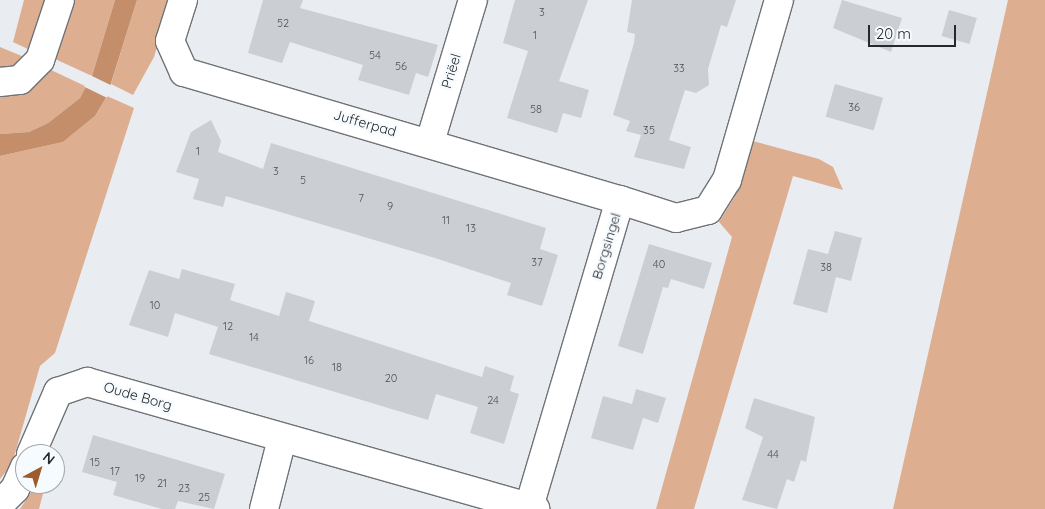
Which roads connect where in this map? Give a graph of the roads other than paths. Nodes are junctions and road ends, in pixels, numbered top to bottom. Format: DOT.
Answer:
graph roads {
  1 [pos="60,0"];
  2 [pos="183,0"];
  3 [pos="473,0"];
  4 [pos="779,0"];
  5 [pos="0,82"];
  6 [pos="430,142"];
  7 [pos="620,200"];
  8 [pos="282,439"];
  9 [pos="35,444"];
  10 [pos="15,489"];
  11 [pos="0,504"];
  12 [pos="532,508"];
  13 [pos="264,509"];
  1 -- 5 [label="street"];
  2 -- 6 [label="street, Jufferpad"];
  3 -- 6 [label="street, Priëel"];
  4 -- 7 [label="street, Borgsingel"];
  6 -- 7 [label="street, Jufferpad"];
  7 -- 12 [label="street, Borgsingel"];
  8 -- 9 [label="street, Oude Borg"];
  8 -- 12 [label="street, Oude Borg"];
  8 -- 13 [label="street"];
  10 -- 11 [label="street"];
}
